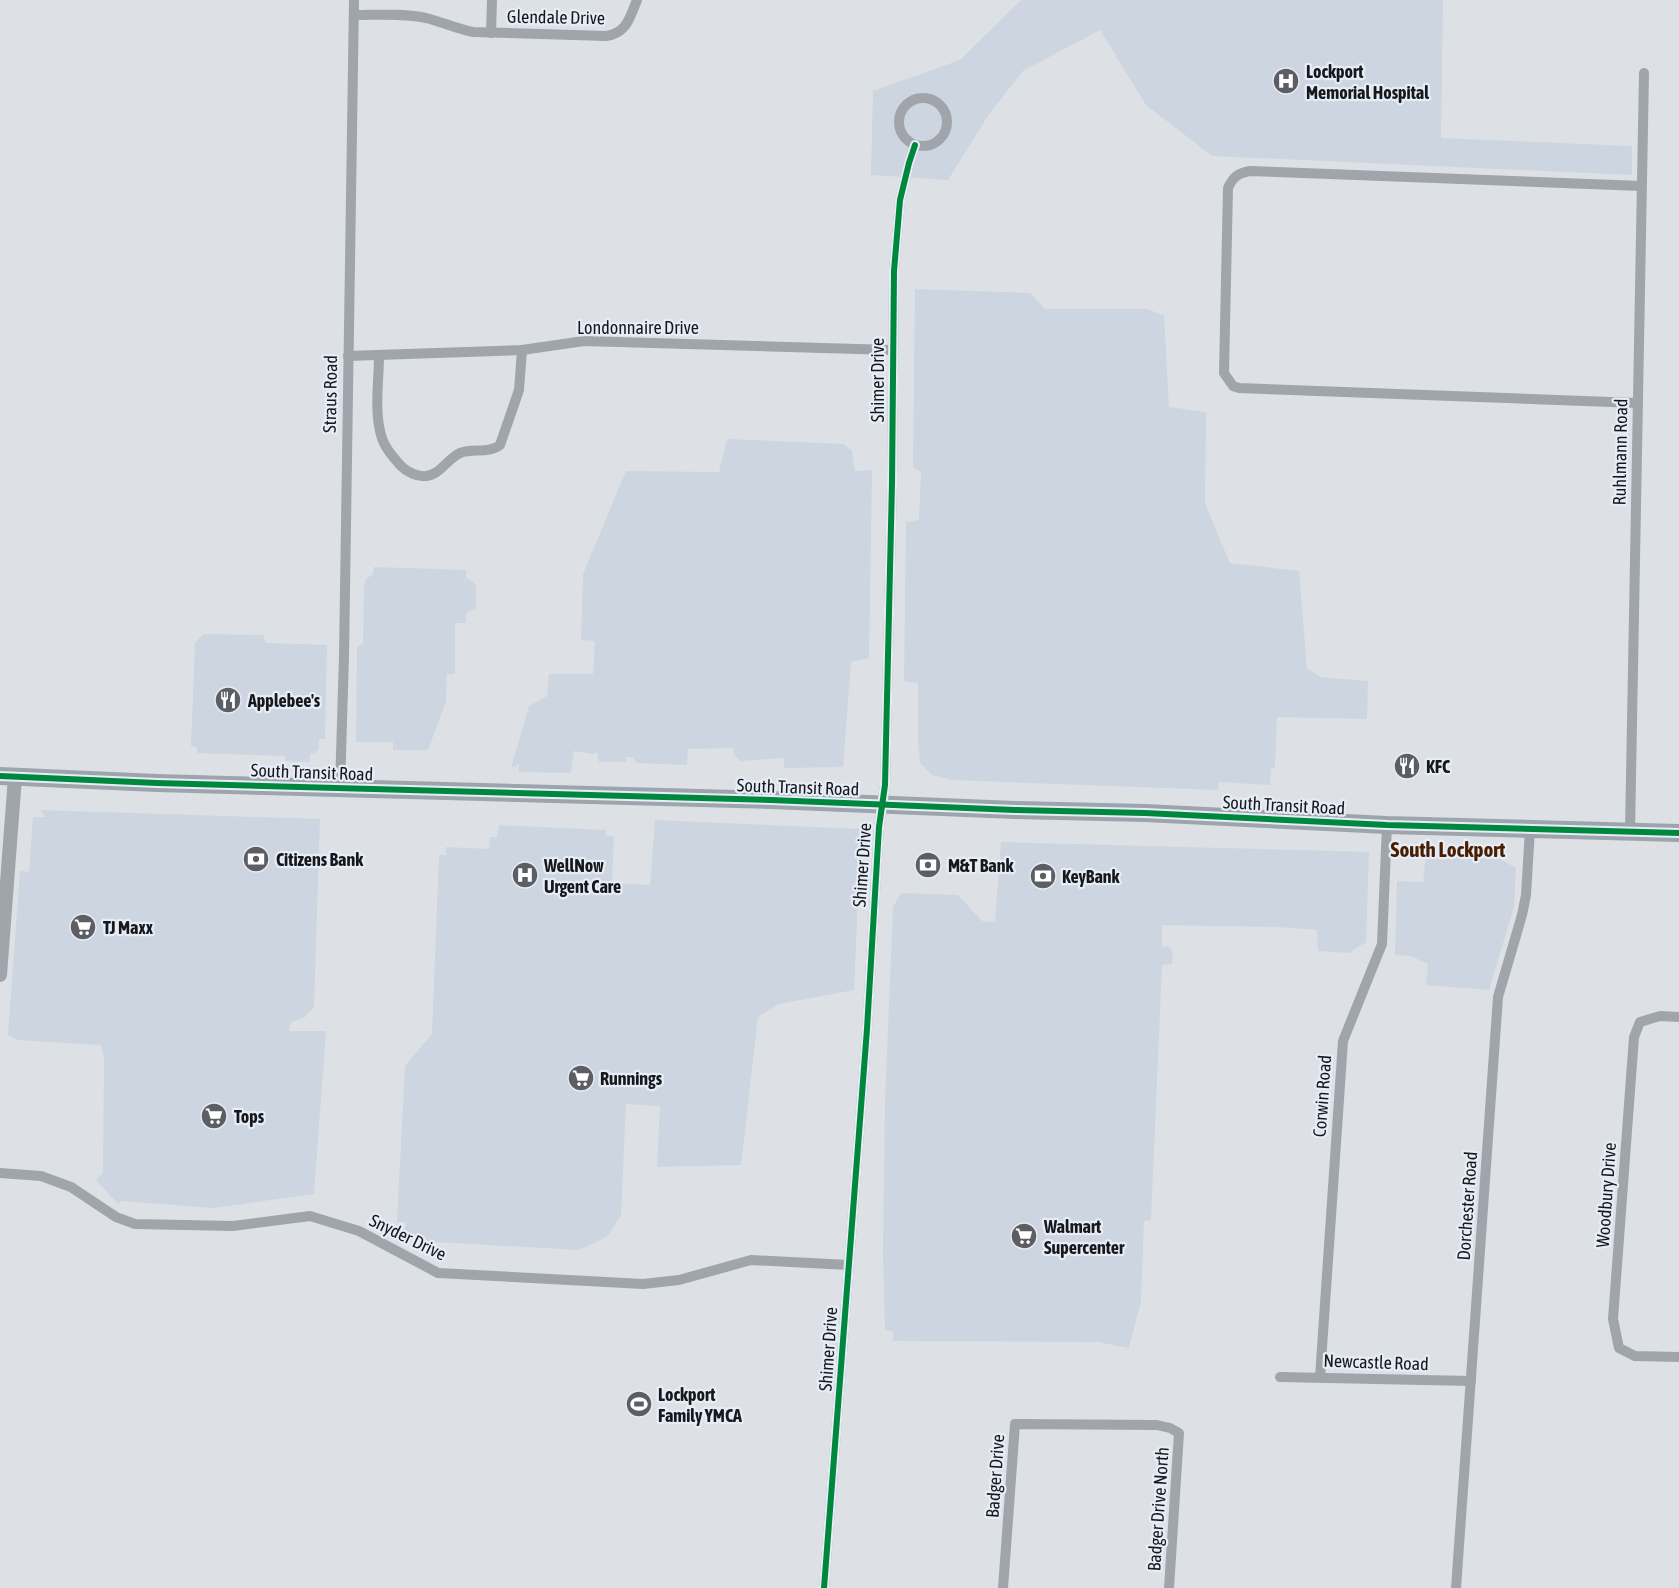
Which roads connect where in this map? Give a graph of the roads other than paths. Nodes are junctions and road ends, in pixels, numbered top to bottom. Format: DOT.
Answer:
graph roads {
  1 [pos="354,0"];
  2 [pos="492,0"];
  3 [pos="637,0"];
  4 [pos="354,15"];
  5 [pos="491,33"];
  6 [pos="1644,73"];
  7 [pos="915,145"];
  8 [pos="1641,186"];
  9 [pos="522,350"];
  10 [pos="892,350"];
  11 [pos="348,356"];
  12 [pos="379,356"];
  13 [pos="1638,403"];
  14 [pos="8,777"];
  15 [pos="340,788"];
  16 [pos="882,805"];
  17 [pos="1387,825"];
  18 [pos="1530,829"];
  19 [pos="1630,831"];
  20 [pos="1679,833"];
  21 [pos="0,975"];
  22 [pos="1679,1017"];
  23 [pos="0,1173"];
  24 [pos="849,1264"];
  25 [pos="1679,1358"];
  26 [pos="1280,1377"];
  27 [pos="1320,1377"];
  28 [pos="1471,1382"];
  29 [pos="1179,1433"];
  30 [pos="824,1588"];
  31 [pos="1003,1588"];
  32 [pos="1169,1588"];
  33 [pos="1456,1588"];
  1 -- 4 [label="street, Straus Road"];
  2 -- 5 [label="street, Glendale Drive"];
  3 -- 5 [label="street, Glendale Drive"];
  4 -- 5 [label="street, Glendale Drive"];
  4 -- 11 [label="street, Straus Road"];
  6 -- 8 [label="street, Ruhlmann Road"];
  7 -- 7 [label="street"];
  7 -- 10 [label="street, Shimer Drive"];
  8 -- 13 [label="street, Ruhlmann Road"];
  8 -- 13 [label="street"];
  9 -- 10 [label="street, Londonnaire Drive"];
  9 -- 12 [label="street, Londonnaire Drive"];
  9 -- 12 [label="street"];
  10 -- 16 [label="street, Shimer Drive"];
  11 -- 12 [label="street, Londonnaire Drive"];
  11 -- 15 [label="street, Straus Road"];
  13 -- 19 [label="street, Ruhlmann Road"];
  14 -- 15 [label="highway, South Transit Road"];
  14 -- 21 [label="street"];
  15 -- 16 [label="highway, South Transit Road"];
  16 -- 17 [label="highway, South Transit Road"];
  16 -- 24 [label="street, Shimer Drive"];
  17 -- 18 [label="highway, South Transit Road"];
  17 -- 27 [label="street, Corwin Road"];
  18 -- 19 [label="highway, South Transit Road"];
  18 -- 28 [label="street, Dorchester Road"];
  19 -- 20 [label="highway, South Transit Road"];
  22 -- 25 [label="street, Woodbury Drive"];
  23 -- 24 [label="street, Snyder Drive"];
  24 -- 30 [label="street, Shimer Drive"];
  26 -- 27 [label="street, Newcastle Road"];
  27 -- 28 [label="street, Newcastle Road"];
  28 -- 33 [label="street, Dorchester Road"];
  29 -- 31 [label="street, Badger Drive"];
  29 -- 32 [label="street, Badger Drive North"];
}
